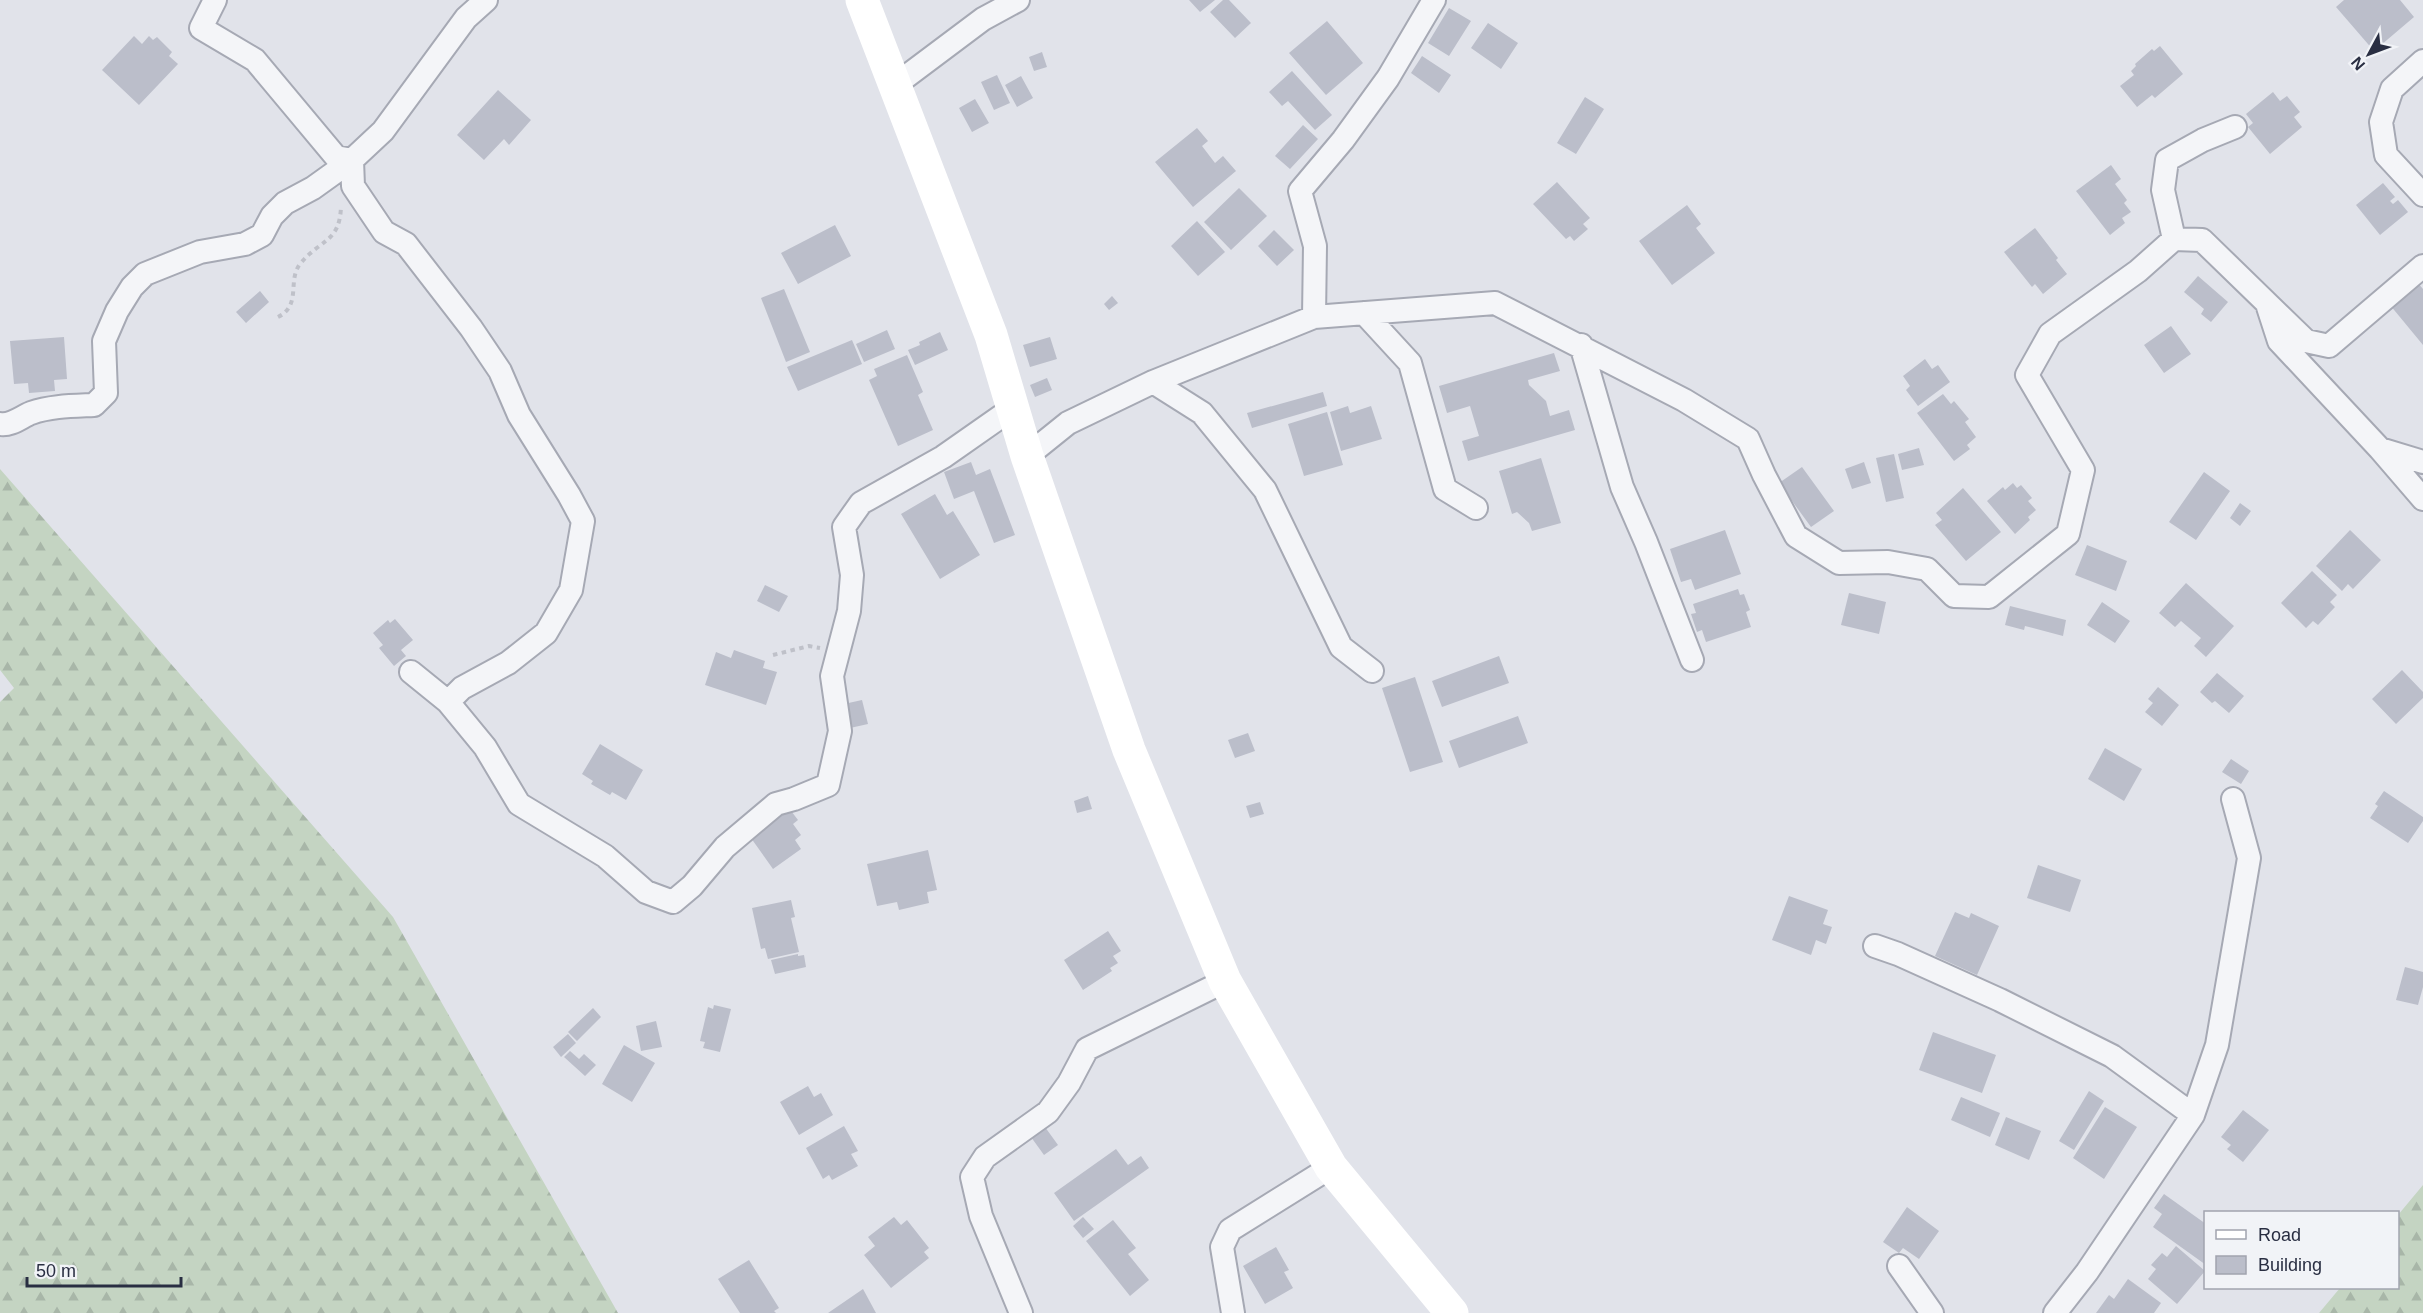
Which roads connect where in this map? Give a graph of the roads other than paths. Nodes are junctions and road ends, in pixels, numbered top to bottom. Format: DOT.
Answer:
graph roads {
  1 [pos="215,0"];
  2 [pos="486,0"];
  3 [pos="862,0"];
  4 [pos="1018,0"];
  5 [pos="1434,0"];
  6 [pos="2423,61"];
  7 [pos="895,85"];
  8 [pos="2235,127"];
  9 [pos="353,171"];
  10 [pos="2423,195"];
  11 [pos="2174,239"];
  12 [pos="2423,266"];
  13 [pos="2267,303"];
  14 [pos="1364,313"];
  15 [pos="1314,317"];
  16 [pos="1581,345"];
  17 [pos="1153,382"];
  18 [pos="1013,408"];
  19 [pos="0,424"];
  20 [pos="2380,449"];
  21 [pos="1027,456"];
  22 [pos="2423,462"];
  23 [pos="2423,499"];
  24 [pos="1476,508"];
  25 [pos="1692,660"];
  26 [pos="1372,671"];
  27 [pos="411,672"];
  28 [pos="448,702"];
  29 [pos="2233,799"];
  30 [pos="1875,946"];
  31 [pos="1225,981"];
  32 [pos="2193,1115"];
  33 [pos="1331,1167"];
  34 [pos="1899,1266"];
  35 [pos="1020,1313"];
  36 [pos="1233,1313"];
  37 [pos="1452,1313"];
  38 [pos="1932,1313"];
  39 [pos="2055,1313"];
  1 -- 9 [label="street"];
  2 -- 9 [label="street"];
  3 -- 7 [label="street"];
  4 -- 7 [label="street"];
  5 -- 15 [label="street"];
  6 -- 10 [label="street"];
  7 -- 18 [label="street"];
  8 -- 11 [label="street"];
  9 -- 19 [label="street"];
  9 -- 28 [label="street"];
  11 -- 13 [label="street"];
  11 -- 16 [label="street"];
  12 -- 13 [label="street"];
  13 -- 20 [label="street"];
  14 -- 15 [label="street"];
  14 -- 16 [label="street"];
  14 -- 24 [label="street"];
  15 -- 17 [label="street"];
  16 -- 25 [label="street"];
  17 -- 21 [label="street"];
  17 -- 26 [label="street"];
  18 -- 21 [label="street"];
  18 -- 28 [label="street"];
  20 -- 22 [label="street"];
  20 -- 23 [label="street"];
  21 -- 31 [label="street"];
  27 -- 28 [label="street"];
  29 -- 32 [label="street"];
  30 -- 32 [label="street"];
  31 -- 33 [label="street"];
  31 -- 35 [label="street"];
  32 -- 39 [label="street"];
  33 -- 36 [label="street"];
  33 -- 37 [label="street"];
  34 -- 38 [label="street"];
}
